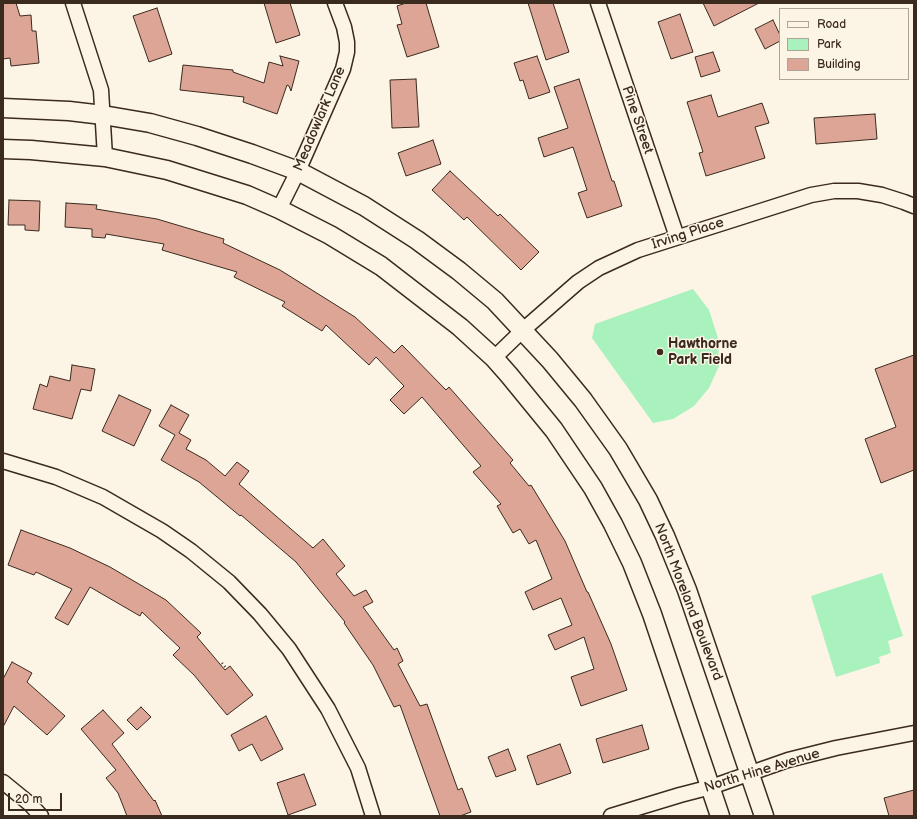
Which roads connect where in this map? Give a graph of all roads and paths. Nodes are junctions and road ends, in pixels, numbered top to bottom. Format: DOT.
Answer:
graph roads {
  1 [pos="73,3"];
  2 [pos="335,3"];
  3 [pos="598,3"];
  4 [pos="3,108"];
  5 [pos="103,115"];
  6 [pos="3,149"];
  7 [pos="105,157"];
  8 [pos="298,171"];
  9 [pos="914,206"];
  10 [pos="279,209"];
  11 [pos="677,237"];
  12 [pos="522,330"];
  13 [pos="494,358"];
  14 [pos="3,461"];
  15 [pos="222,663"];
  16 [pos="226,668"];
  17 [pos="914,733"];
  18 [pos="749,774"];
  19 [pos="3,782"];
  20 [pos="711,787"];
  21 [pos="41,816"];
  22 [pos="373,816"];
  23 [pos="611,816"];
  24 [pos="720,816"];
  25 [pos="764,816"];
  1 -- 5 [label="street"];
  2 -- 8 [label="street, Meadowlark Lane"];
  3 -- 11 [label="street, Pine Street"];
  4 -- 5 [label="street, North Moreland Boulevard"];
  5 -- 7 [label="street"];
  5 -- 8 [label="street, North Moreland Boulevard"];
  6 -- 7 [label="street"];
  7 -- 10 [label="street"];
  8 -- 10 [label="street, Meadowlark Lane"];
  8 -- 12 [label="street, North Moreland Boulevard"];
  9 -- 11 [label="street, Irving Place"];
  10 -- 13 [label="street"];
  11 -- 12 [label="street, Irving Place"];
  12 -- 13 [label="street, Irving Place"];
  12 -- 18 [label="street, North Moreland Boulevard"];
  13 -- 20 [label="street"];
  14 -- 22 [label="street"];
  15 -- 16 [label="path"];
  17 -- 18 [label="street, North Hine Avenue"];
  18 -- 20 [label="street, North Hine Avenue"];
  18 -- 25 [label="street, North Moreland Boulevard"];
  19 -- 21 [label="street"];
  20 -- 23 [label="street, North Hine Avenue"];
  20 -- 24 [label="street"];
}
